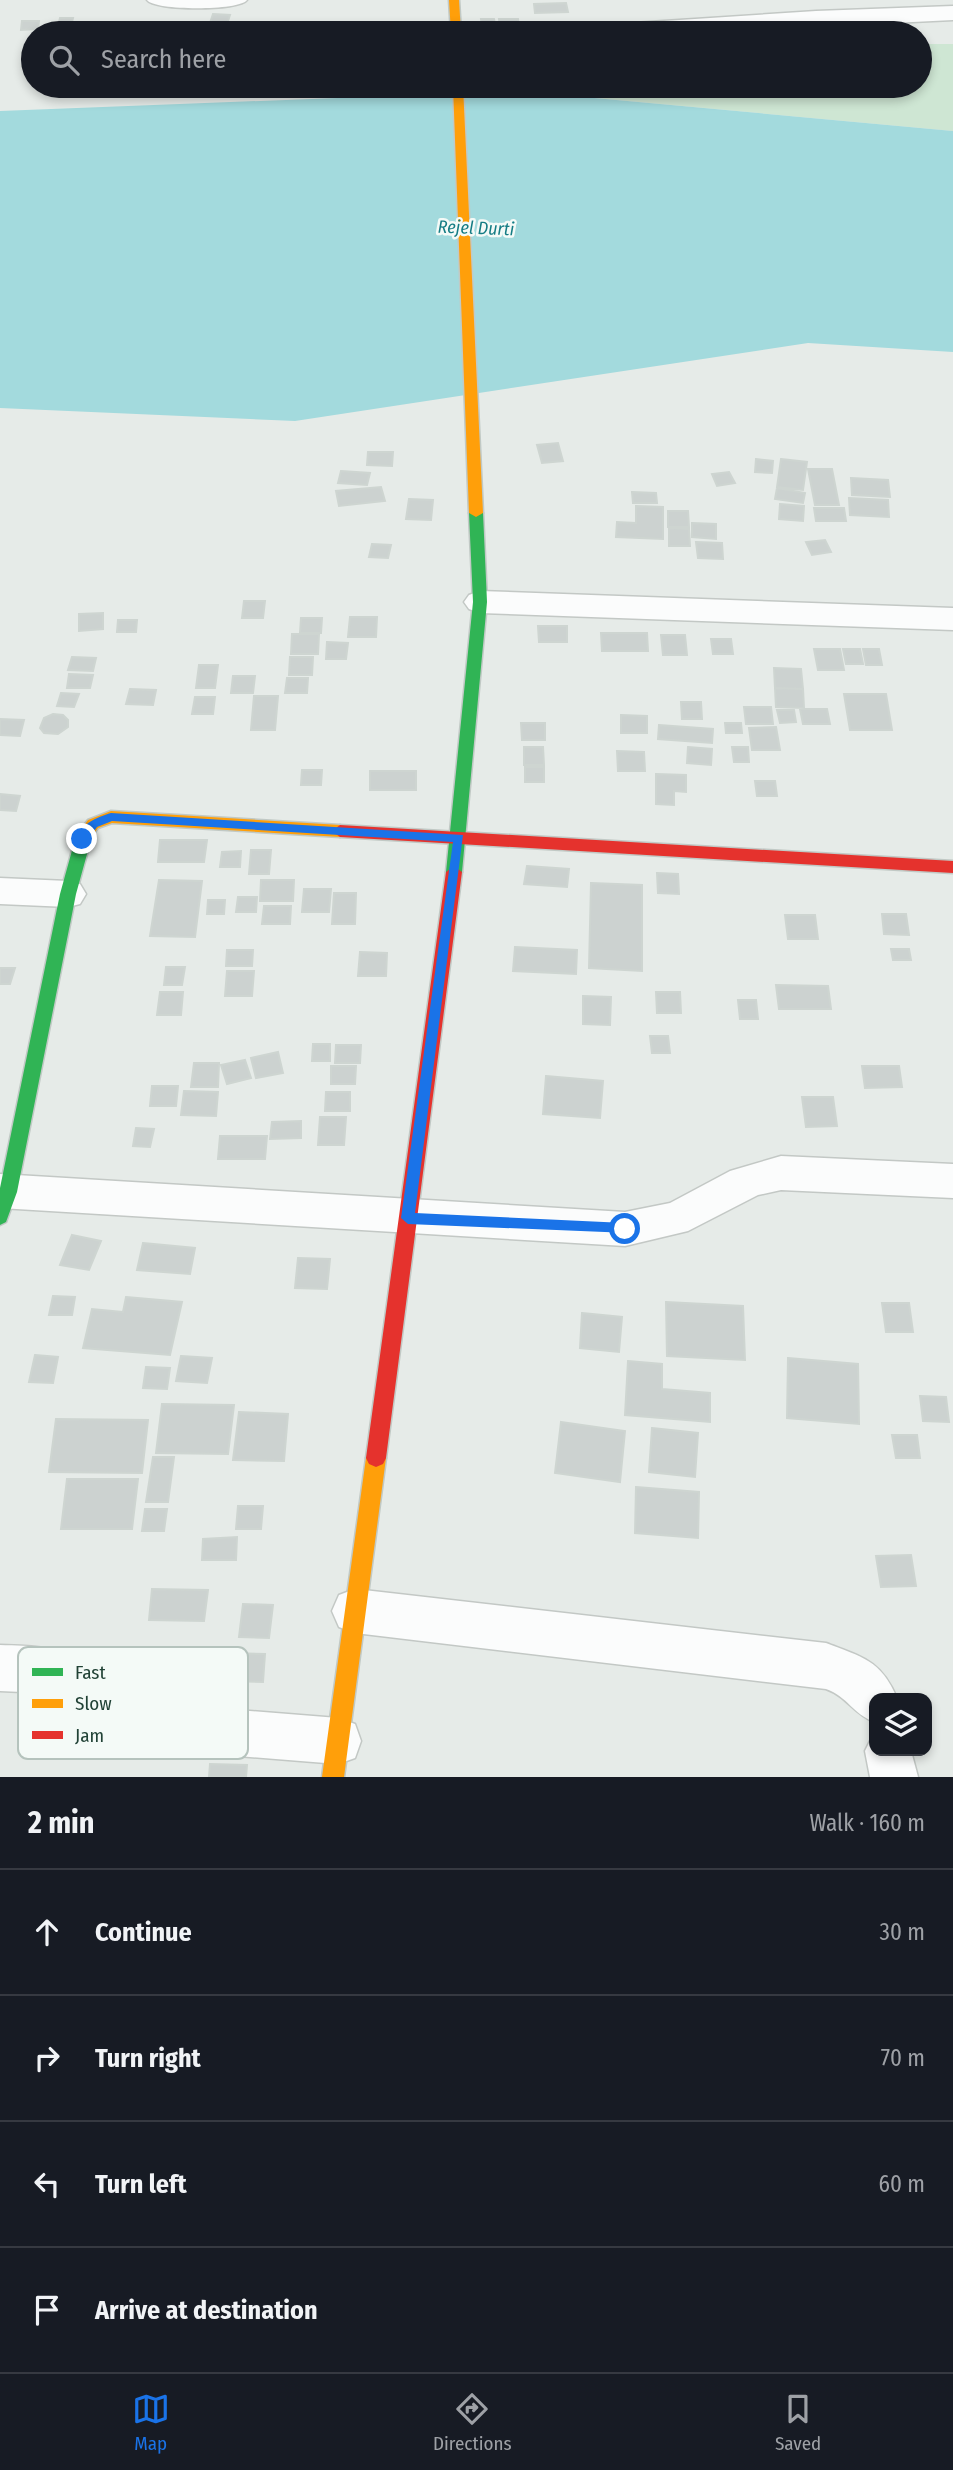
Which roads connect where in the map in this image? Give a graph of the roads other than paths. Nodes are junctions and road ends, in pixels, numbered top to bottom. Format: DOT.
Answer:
graph roads {
  1 [pos="158,0"];
  2 [pos="236,0"];
  3 [pos="454,0"];
  4 [pos="953,13"];
  5 [pos="455,21"];
  6 [pos="771,21"];
  7 [pos="459,98"];
  8 [pos="480,602"];
  9 [pos="953,619"];
  10 [pos="459,838"];
  11 [pos="953,867"];
  12 [pos="0,891"];
  13 [pos="68,894"];
  14 [pos="953,1181"];
  15 [pos="3,1200"];
  16 [pos="408,1218"];
  17 [pos="355,1611"];
  18 [pos="0,1668"];
  19 [pos="18,1669"];
  20 [pos="869,1693"];
  21 [pos="248,1745"];
  22 [pos="889,1756"];
  23 [pos="335,1759"];
  24 [pos="894,1777"];
  1 -- 2 [label="street"];
  3 -- 5 [label="street"];
  4 -- 6 [label="street"];
  7 -- 8 [label="street"];
  8 -- 9 [label="street"];
  8 -- 10 [label="street"];
  10 -- 11 [label="street"];
  10 -- 13 [label="street"];
  10 -- 16 [label="street"];
  12 -- 13 [label="street"];
  13 -- 15 [label="street"];
  14 -- 16 [label="street"];
  15 -- 16 [label="street"];
  16 -- 17 [label="street"];
  17 -- 20 [label="street"];
  17 -- 23 [label="street"];
  18 -- 19 [label="street"];
  21 -- 23 [label="street"];
  22 -- 24 [label="street"];
}
